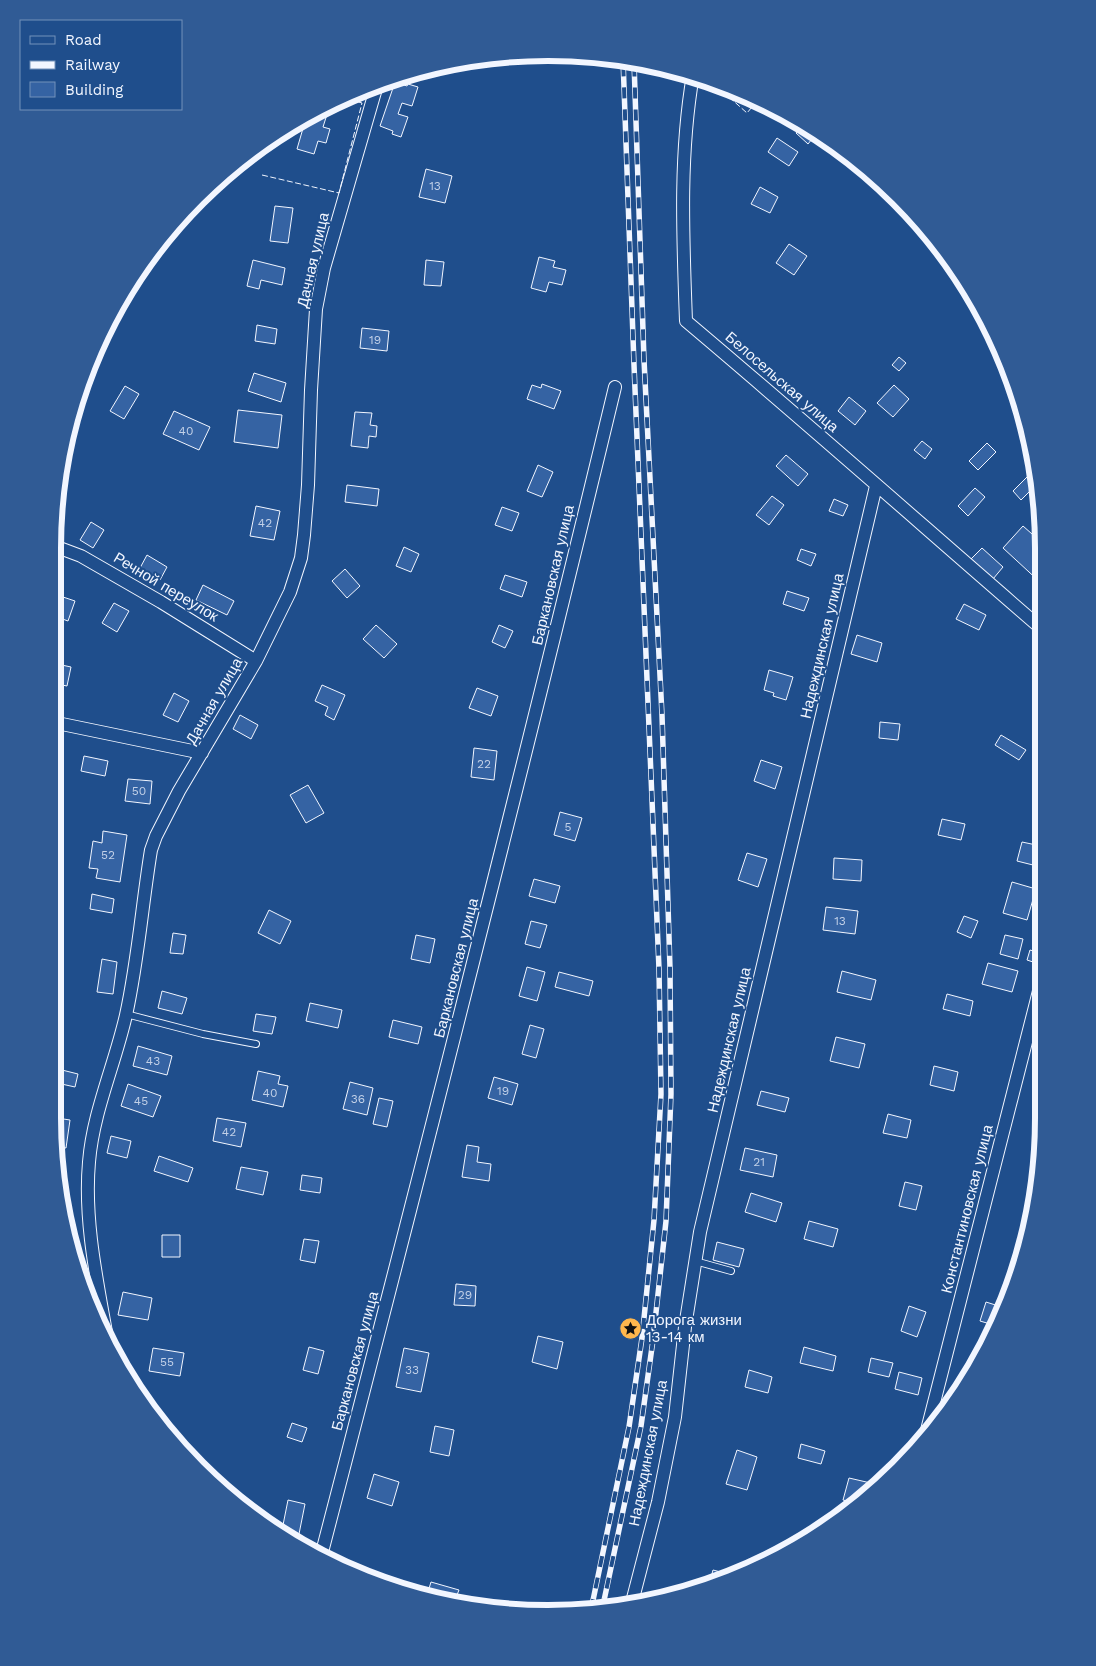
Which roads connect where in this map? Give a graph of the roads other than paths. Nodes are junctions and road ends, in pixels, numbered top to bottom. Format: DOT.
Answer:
graph roads {
  1 [pos="692,83"];
  2 [pos="375,93"];
  3 [pos="615,387"];
  4 [pos="876,486"];
  5 [pos="61,548"];
  6 [pos="1035,623"];
  7 [pos="256,660"];
  8 [pos="61,724"];
  9 [pos="202,753"];
  10 [pos="1035,1007"];
  11 [pos="126,1014"];
  12 [pos="256,1044"];
  13 [pos="695,1261"];
  14 [pos="731,1271"];
  15 [pos="104,1317"];
  16 [pos="930,1419"];
  17 [pos="323,1549"];
  18 [pos="633,1597"];
  1 -- 4 [label="street, Белосельская улица"];
  2 -- 7 [label="street, Дачная улица"];
  3 -- 17 [label="street, Баркановская улица"];
  4 -- 6 [label="street, Белосельская улица"];
  4 -- 13 [label="street, Надеждинская улица"];
  5 -- 7 [label="street, Речной переулок"];
  7 -- 9 [label="street, Дачная улица"];
  8 -- 9 [label="street"];
  9 -- 11 [label="street, Дачная улица"];
  10 -- 16 [label="street, Константиновская улица"];
  11 -- 12 [label="lane"];
  11 -- 15 [label="street, Дачная улица"];
  13 -- 14 [label="lane"];
  13 -- 18 [label="street, Надеждинская улица"];
}
